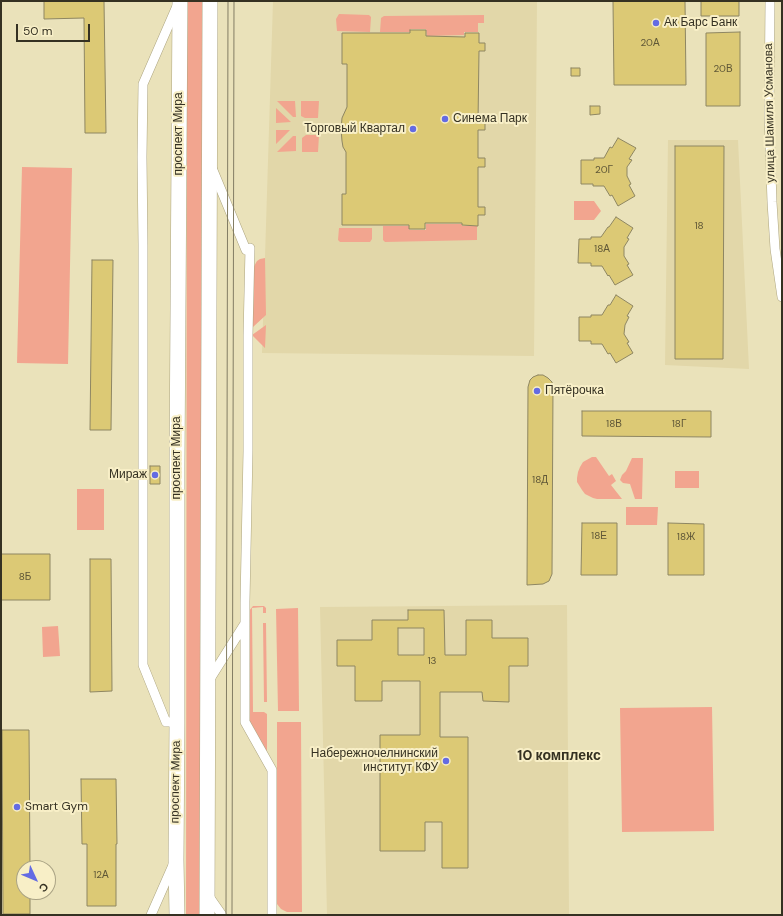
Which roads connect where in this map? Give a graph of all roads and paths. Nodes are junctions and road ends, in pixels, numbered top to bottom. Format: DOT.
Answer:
graph roads {
  1 [pos="180,1"];
  2 [pos="210,1"];
  3 [pos="770,1"];
  4 [pos="210,162"];
  5 [pos="782,297"];
  6 [pos="245,624"];
  7 [pos="208,683"];
  8 [pos="177,722"];
  9 [pos="176,860"];
  10 [pos="207,893"];
  11 [pos="152,915"];
  12 [pos="177,915"];
  13 [pos="207,915"];
  14 [pos="222,915"];
  15 [pos="272,915"];
  1 -- 8 [label="main road, проспект Мира"];
  1 -- 8 [label="street"];
  2 -- 4 [label="main road"];
  3 -- 5 [label="street, улица Шамиля Усманова"];
  4 -- 6 [label="street"];
  4 -- 7 [label="main road"];
  6 -- 7 [label="street"];
  6 -- 15 [label="street"];
  7 -- 10 [label="main road"];
  8 -- 9 [label="main road, проспект Мира"];
  9 -- 11 [label="street"];
  9 -- 12 [label="main road, проспект Мира"];
  10 -- 13 [label="main road"];
  10 -- 14 [label="street"];
}
